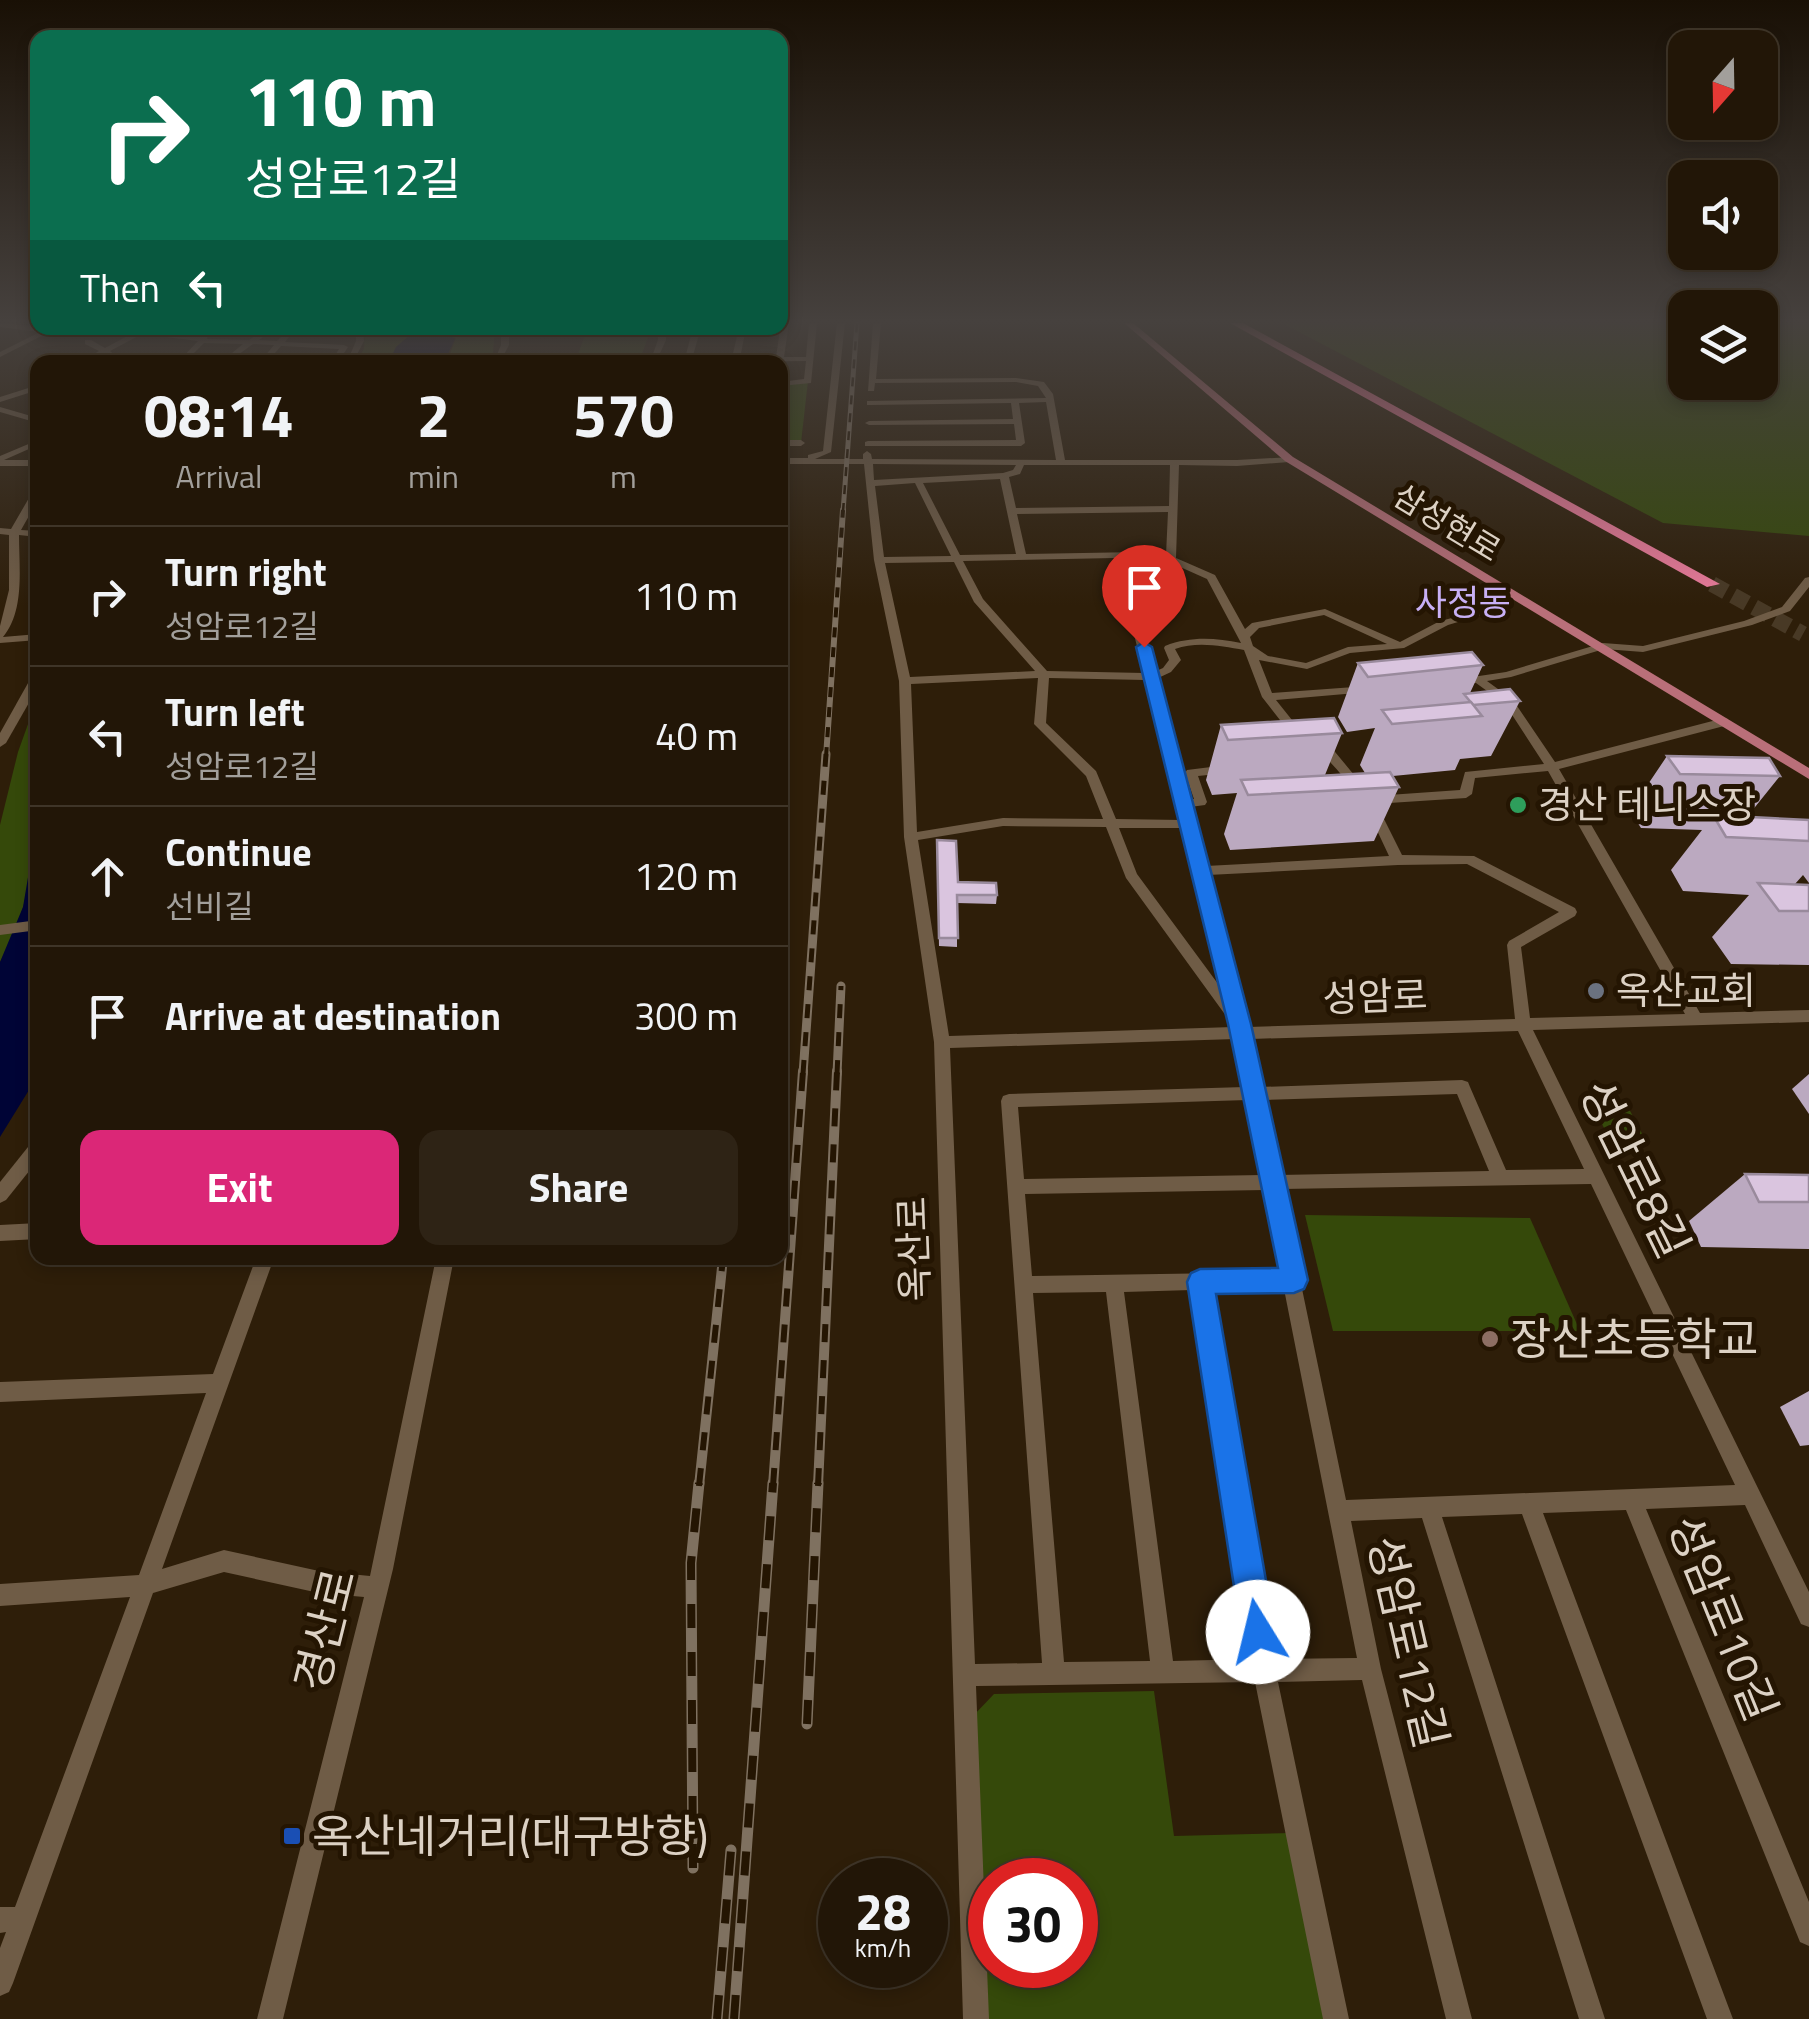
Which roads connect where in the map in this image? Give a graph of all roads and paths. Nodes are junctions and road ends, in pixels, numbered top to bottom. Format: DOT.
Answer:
graph roads {
  1 [pos="830,417"];
  2 [pos="869,417"];
  3 [pos="1017,417"];
  4 [pos="1053,417"];
  5 [pos="1240,417"];
  6 [pos="1410,417"];
  7 [pos="1418,417"];
  8 [pos="1018,421"];
  9 [pos="869,423"];
  10 [pos="788,443"];
  11 [pos="801,443"];
  12 [pos="957,443"];
  13 [pos="30,446"];
  14 [pos="868,451"];
  15 [pos="788,459"];
  16 [pos="788,459"];
  17 [pos="1289,459"];
  18 [pos="0,461"];
  19 [pos="1023,462"];
  20 [pos="1061,462"];
  21 [pos="1176,462"];
  22 [pos="30,463"];
  23 [pos="1004,476"];
  24 [pos="918,481"];
  25 [pos="872,482"];
  26 [pos="30,505"];
  27 [pos="1174,509"];
  28 [pos="1013,511"];
  29 [pos="0,531"];
  30 [pos="14,533"];
  31 [pos="30,534"];
  32 [pos="1119,556"];
  33 [pos="1022,558"];
  34 [pos="954,559"];
  35 [pos="1171,559"];
  36 [pos="879,560"];
  37 [pos="1809,580"];
  38 [pos="5,608"];
  39 [pos="1484,612"];
  40 [pos="0,637"];
  41 [pos="30,638"];
  42 [pos="1247,642"];
  43 [pos="1400,646"];
  44 [pos="1602,646"];
  45 [pos="1044,674"];
  46 [pos="1152,677"];
  47 [pos="905,680"];
  48 [pos="1480,681"];
  49 [pos="1440,682"];
  50 [pos="1380,688"];
  51 [pos="30,690"];
  52 [pos="1268,697"];
  53 [pos="1724,722"];
  54 [pos="0,743"];
  55 [pos="1305,743"];
  56 [pos="1291,750"];
  57 [pos="1245,766"];
  58 [pos="1552,766"];
  59 [pos="1809,774"];
  60 [pos="1368,800"];
  61 [pos="1184,804"];
  62 [pos="1112,822"];
  63 [pos="1187,824"];
  64 [pos="912,837"];
  65 [pos="1398,860"];
  66 [pos="1201,872"];
  67 [pos="30,926"];
  68 [pos="0,930"];
  69 [pos="1809,1016"];
  70 [pos="1696,1020"];
  71 [pos="1523,1025"];
  72 [pos="1241,1028"];
  73 [pos="942,1042"];
  74 [pos="1255,1093"];
  75 [pos="30,1157"];
  76 [pos="1597,1176"];
  77 [pos="1501,1178"];
  78 [pos="1274,1182"];
  79 [pos="1016,1187"];
  80 [pos="0,1195"];
  81 [pos="30,1232"];
  82 [pos="0,1234"];
  83 [pos="262,1265"];
  84 [pos="445,1265"];
  85 [pos="1294,1280"];
  86 [pos="1200,1282"];
  87 [pos="1114,1283"];
  88 [pos="1023,1284"];
  89 [pos="219,1382"];
  90 [pos="0,1392"];
  91 [pos="1750,1496"];
  92 [pos="1632,1500"];
  93 [pos="1529,1504"];
  94 [pos="1429,1508"];
  95 [pos="1338,1511"];
  96 [pos="145,1586"];
  97 [pos="378,1587"];
  98 [pos="0,1595"];
  99 [pos="1809,1616"];
  100 [pos="1370,1669"];
  101 [pos="1264,1670"];
  102 [pos="1163,1672"];
  103 [pos="1054,1673"];
  104 [pos="964,1674"];
  105 [pos="12,1920"];
  106 [pos="1809,1933"];
  107 [pos="0,1983"];
  108 [pos="270,2019"];
  109 [pos="976,2019"];
  110 [pos="1336,2019"];
  111 [pos="1460,2019"];
  112 [pos="1592,2019"];
  113 [pos="1720,2019"];
  1 -- 15 [label="street"];
  2 -- 9 [label="street, 옥산로"];
  3 -- 8 [label="street"];
  4 -- 20 [label="street"];
  5 -- 17 [label="main road, 삼성현로"];
  6 -- 7 [label="highway"];
  8 -- 9 [label="street"];
  8 -- 12 [label="street"];
  9 -- 14 [label="street, 옥산로"];
  10 -- 11 [label="street"];
  12 -- 14 [label="street"];
  12 -- 19 [label="street"];
  13 -- 18 [label="street"];
  14 -- 25 [label="street, 옥산로"];
  16 -- 19 [label="street"];
  17 -- 21 [label="street"];
  17 -- 44 [label="main road, 삼성현로"];
  18 -- 22 [label="street"];
  19 -- 20 [label="street"];
  19 -- 23 [label="street"];
  20 -- 21 [label="street"];
  21 -- 27 [label="street"];
  23 -- 24 [label="street"];
  23 -- 28 [label="street"];
  24 -- 25 [label="street"];
  24 -- 34 [label="street"];
  25 -- 36 [label="street, 옥산로"];
  26 -- 30 [label="street"];
  27 -- 28 [label="street"];
  27 -- 35 [label="street"];
  28 -- 33 [label="street"];
  29 -- 30 [label="street"];
  30 -- 31 [label="street"];
  30 -- 38 [label="street"];
  32 -- 33 [label="street"];
  32 -- 35 [label="street"];
  32 -- 46 [label="street, 성암로12길"];
  33 -- 34 [label="street"];
  34 -- 36 [label="street"];
  34 -- 45 [label="street"];
  35 -- 42 [label="street"];
  36 -- 47 [label="street, 옥산로"];
  37 -- 44 [label="street"];
  38 -- 40 [label="street"];
  39 -- 43 [label="street"];
  40 -- 41 [label="street"];
  42 -- 43 [label="street"];
  42 -- 43 [label="street"];
  42 -- 46 [label="street"];
  42 -- 52 [label="street"];
  44 -- 48 [label="street"];
  44 -- 53 [label="main road, 삼성현로"];
  45 -- 46 [label="street"];
  45 -- 47 [label="street"];
  45 -- 62 [label="street"];
  46 -- 61 [label="street, 성암로12길"];
  47 -- 64 [label="street, 옥산로"];
  48 -- 49 [label="street"];
  48 -- 58 [label="street"];
  50 -- 52 [label="street"];
  51 -- 54 [label="street"];
  52 -- 55 [label="street"];
  53 -- 58 [label="street"];
  53 -- 59 [label="main road, 삼성현로"];
  55 -- 56 [label="street"];
  55 -- 60 [label="street"];
  57 -- 61 [label="street"];
  58 -- 60 [label="street"];
  58 -- 70 [label="street"];
  60 -- 65 [label="street"];
  61 -- 63 [label="street, 성암로12길"];
  62 -- 63 [label="street"];
  62 -- 64 [label="street"];
  62 -- 72 [label="street"];
  63 -- 66 [label="street, 성암로12길"];
  64 -- 73 [label="street, 옥산로"];
  65 -- 66 [label="street"];
  65 -- 71 [label="street, 성암로8길"];
  66 -- 72 [label="street, 성암로12길"];
  67 -- 68 [label="street"];
  69 -- 70 [label="street, 성암로"];
  70 -- 71 [label="street, 성암로"];
  71 -- 72 [label="street, 성암로"];
  71 -- 76 [label="street, 성암로8길"];
  72 -- 73 [label="street, 성암로"];
  72 -- 74 [label="street, 성암로12길"];
  73 -- 104 [label="street, 옥산로"];
  74 -- 77 [label="street"];
  74 -- 78 [label="street, 성암로12길"];
  74 -- 79 [label="street"];
  75 -- 80 [label="street"];
  76 -- 77 [label="street"];
  76 -- 91 [label="street, 성암로8길"];
  77 -- 78 [label="street"];
  78 -- 79 [label="street"];
  78 -- 85 [label="street, 성암로12길"];
  79 -- 88 [label="street"];
  81 -- 82 [label="street"];
  83 -- 89 [label="street"];
  84 -- 97 [label="street, 경산로"];
  85 -- 86 [label="street"];
  85 -- 95 [label="street, 성암로12길"];
  86 -- 87 [label="street"];
  86 -- 101 [label="street"];
  87 -- 88 [label="street"];
  87 -- 102 [label="street"];
  88 -- 103 [label="street"];
  89 -- 90 [label="street"];
  89 -- 96 [label="street"];
  91 -- 92 [label="street"];
  91 -- 99 [label="street, 성암로8길"];
  92 -- 93 [label="street"];
  92 -- 106 [label="street, 성암로10길"];
  93 -- 94 [label="street"];
  93 -- 113 [label="street"];
  94 -- 95 [label="street"];
  94 -- 112 [label="street"];
  95 -- 100 [label="street, 성암로12길"];
  96 -- 97 [label="street"];
  96 -- 98 [label="street"];
  96 -- 105 [label="street"];
  97 -- 108 [label="street, 경산로"];
  100 -- 101 [label="street"];
  100 -- 111 [label="street, 성암로12길"];
  101 -- 102 [label="street"];
  101 -- 110 [label="street"];
  102 -- 103 [label="street"];
  103 -- 104 [label="street"];
  104 -- 109 [label="street, 옥산로"];
  105 -- 107 [label="street"];
}
